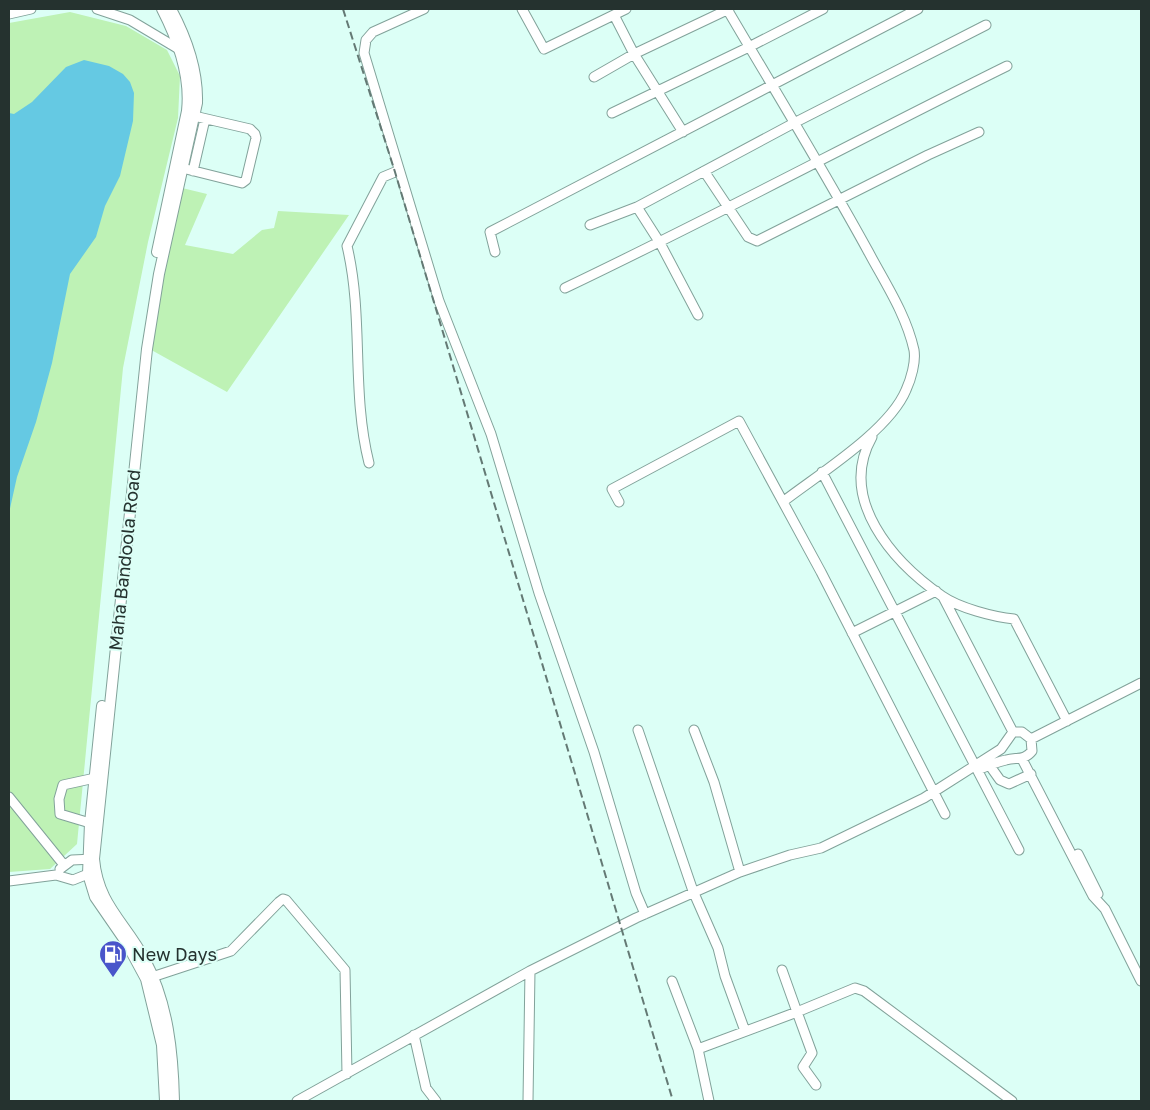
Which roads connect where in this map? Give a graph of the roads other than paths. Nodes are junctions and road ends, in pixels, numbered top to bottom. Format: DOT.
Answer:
graph roads {
  1 [pos="31,9"];
  2 [pos="97,9"];
  3 [pos="162,9"];
  4 [pos="171,9"];
  5 [pos="424,9"];
  6 [pos="522,9"];
  7 [pos="626,9"];
  8 [pos="728,9"];
  9 [pos="823,9"];
  10 [pos="918,9"];
  11 [pos="9,14"];
  12 [pos="614,16"];
  13 [pos="986,24"];
  14 [pos="749,47"];
  15 [pos="180,50"];
  16 [pos="634,54"];
  17 [pos="190,57"];
  18 [pos="1007,66"];
  19 [pos="594,77"];
  20 [pos="771,84"];
  21 [pos="659,90"];
  22 [pos="612,113"];
  23 [pos="194,116"];
  24 [pos="205,119"];
  25 [pos="794,123"];
  26 [pos="683,132"];
  27 [pos="979,132"];
  28 [pos="817,161"];
  29 [pos="182,168"];
  30 [pos="193,171"];
  31 [pos="704,171"];
  32 [pos="395,172"];
  33 [pos="840,200"];
  34 [pos="727,206"];
  35 [pos="637,208"];
  36 [pos="590,225"];
  37 [pos="660,243"];
  38 [pos="495,252"];
  39 [pos="565,288"];
  40 [pos="698,315"];
  41 [pos="873,434"];
  42 [pos="369,463"];
  43 [pos="822,472"];
  44 [pos="784,501"];
  45 [pos="619,502"];
  46 [pos="939,594"];
  47 [pos="895,611"];
  48 [pos="852,633"];
  49 [pos="1141,683"];
  50 [pos="1067,721"];
  51 [pos="638,730"];
  52 [pos="694,730"];
  53 [pos="1013,732"];
  54 [pos="1031,739"];
  55 [pos="1025,758"];
  56 [pos="990,766"];
  57 [pos="977,767"];
  58 [pos="1031,774"];
  59 [pos="95,778"];
  60 [pos="933,792"];
  61 [pos="9,797"];
  62 [pos="944,814"];
  63 [pos="90,823"];
  64 [pos="1019,850"];
  65 [pos="90,859"];
  66 [pos="64,864"];
  67 [pos="740,872"];
  68 [pos="91,873"];
  69 [pos="56,875"];
  70 [pos="9,881"];
  71 [pos="693,891"];
  72 [pos="1105,909"];
  73 [pos="645,914"];
  74 [pos="782,970"];
  75 [pos="530,971"];
  76 [pos="150,978"];
  77 [pos="672,981"];
  78 [pos="1141,981"];
  79 [pos="797,1012"];
  80 [pos="745,1031"];
  81 [pos="414,1035"];
  82 [pos="698,1049"];
  83 [pos="347,1074"];
  84 [pos="816,1085"];
  85 [pos="165,1101"];
  86 [pos="174,1101"];
  87 [pos="297,1101"];
  88 [pos="436,1101"];
  89 [pos="528,1101"];
  90 [pos="709,1101"];
  91 [pos="1012,1101"];
  1 -- 11 [label="street"];
  2 -- 15 [label="street"];
  3 -- 15 [label="main road, Maha Bandoola Road"];
  4 -- 17 [label="main road, Maha Bandoola Road"];
  5 -- 73 [label="street"];
  6 -- 12 [label="street"];
  7 -- 12 [label="street"];
  8 -- 14 [label="street"];
  8 -- 16 [label="street"];
  9 -- 14 [label="street"];
  10 -- 20 [label="street"];
  12 -- 16 [label="street"];
  13 -- 25 [label="street"];
  14 -- 20 [label="street"];
  14 -- 21 [label="street"];
  15 -- 17 [label="street"];
  15 -- 59 [label="main road, Maha Bandoola Road"];
  16 -- 19 [label="street"];
  16 -- 21 [label="street"];
  17 -- 23 [label="main road, Maha Bandoola Road"];
  18 -- 28 [label="street"];
  20 -- 25 [label="street"];
  20 -- 26 [label="street"];
  21 -- 22 [label="street"];
  21 -- 26 [label="street"];
  23 -- 24 [label="street"];
  23 -- 29 [label="main road, Maha Bandoola Road"];
  24 -- 30 [label="street"];
  24 -- 30 [label="street"];
  25 -- 28 [label="street"];
  25 -- 31 [label="street"];
  26 -- 38 [label="street"];
  27 -- 33 [label="street"];
  28 -- 33 [label="street"];
  28 -- 34 [label="street"];
  29 -- 30 [label="street"];
  29 -- 65 [label="main road, Maha Bandoola Road"];
  31 -- 34 [label="street"];
  31 -- 35 [label="street"];
  32 -- 42 [label="street"];
  33 -- 34 [label="street"];
  33 -- 41 [label="street"];
  34 -- 37 [label="street"];
  35 -- 36 [label="street"];
  35 -- 37 [label="street"];
  37 -- 39 [label="street"];
  37 -- 40 [label="street"];
  41 -- 43 [label="street"];
  41 -- 46 [label="street"];
  43 -- 44 [label="street"];
  43 -- 47 [label="street"];
  44 -- 45 [label="street"];
  44 -- 48 [label="street"];
  46 -- 47 [label="street"];
  46 -- 50 [label="street"];
  46 -- 53 [label="street"];
  47 -- 48 [label="street"];
  47 -- 57 [label="street"];
  48 -- 60 [label="street"];
  49 -- 50 [label="street"];
  50 -- 54 [label="street"];
  51 -- 71 [label="street"];
  52 -- 67 [label="street"];
  53 -- 54 [label="street"];
  53 -- 57 [label="street"];
  54 -- 55 [label="street"];
  55 -- 56 [label="street"];
  55 -- 58 [label="street"];
  55 -- 72 [label="street"];
  56 -- 57 [label="street"];
  56 -- 58 [label="street"];
  57 -- 60 [label="street"];
  57 -- 64 [label="street"];
  58 -- 72 [label="street"];
  59 -- 63 [label="main road, Maha Bandoola Road"];
  59 -- 63 [label="street"];
  60 -- 62 [label="street"];
  60 -- 67 [label="street"];
  61 -- 66 [label="street"];
  63 -- 65 [label="main road, Maha Bandoola Road"];
  65 -- 66 [label="street"];
  65 -- 68 [label="main road, Maha Bandoola Road"];
  66 -- 69 [label="street"];
  67 -- 71 [label="street"];
  68 -- 69 [label="street"];
  68 -- 76 [label="main road, Maha Bandoola Road"];
  69 -- 70 [label="street"];
  71 -- 73 [label="street"];
  71 -- 80 [label="street"];
  72 -- 78 [label="street"];
  73 -- 75 [label="street"];
  74 -- 79 [label="street"];
  75 -- 81 [label="street"];
  75 -- 89 [label="street"];
  76 -- 83 [label="street"];
  76 -- 85 [label="main road, Maha Bandoola Road"];
  76 -- 86 [label="main road, Maha Bandoola Road"];
  77 -- 82 [label="street"];
  79 -- 80 [label="street"];
  79 -- 84 [label="street"];
  79 -- 91 [label="street"];
  80 -- 82 [label="street"];
  81 -- 83 [label="street"];
  81 -- 88 [label="street"];
  82 -- 90 [label="street"];
  83 -- 87 [label="street"];
}
